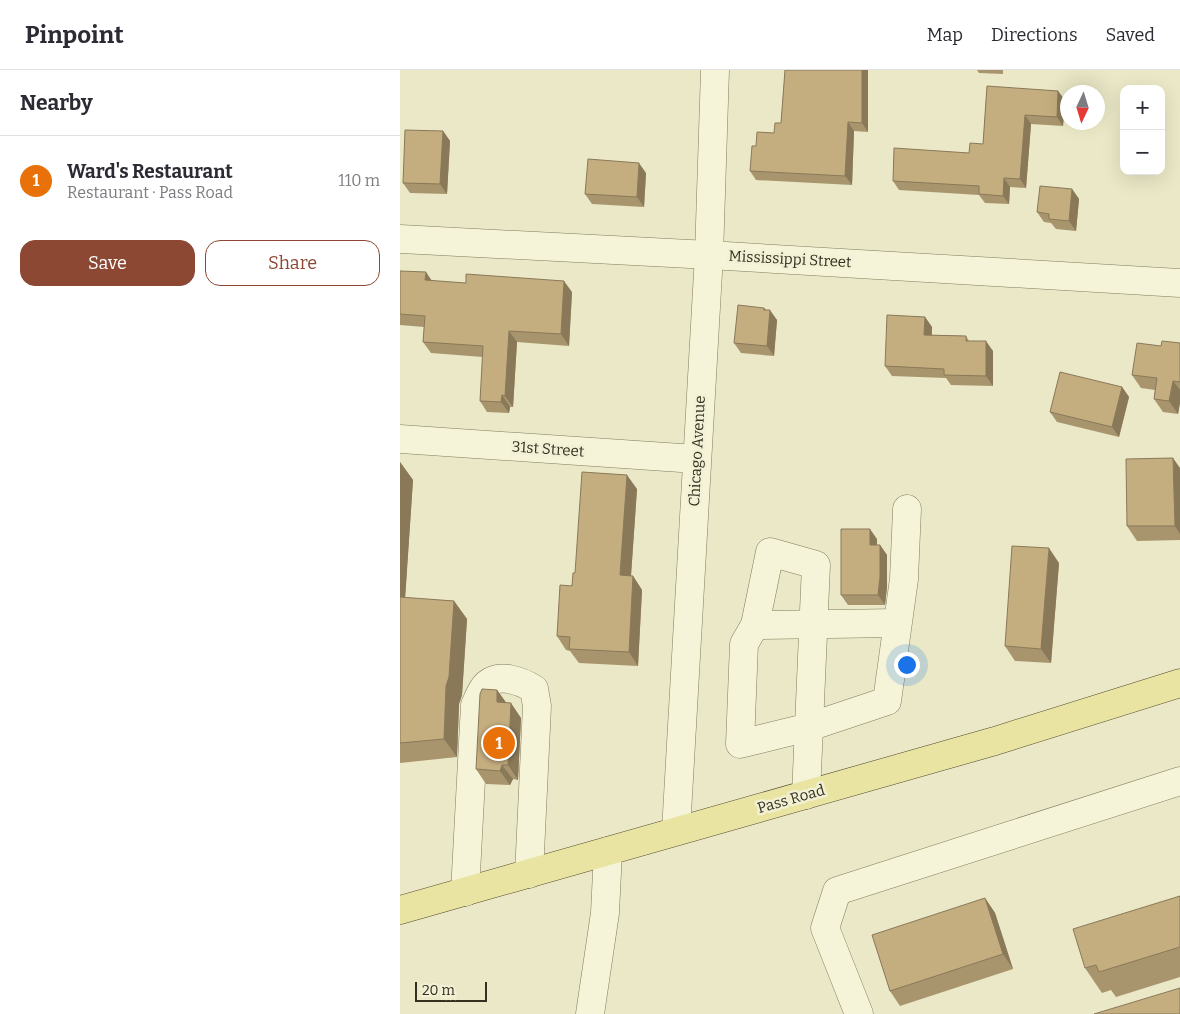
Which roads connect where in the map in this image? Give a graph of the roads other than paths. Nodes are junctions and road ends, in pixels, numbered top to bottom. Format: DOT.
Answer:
graph roads {
  1 [pos="715,70"];
  2 [pos="400,239"];
  3 [pos="709,255"];
  4 [pos="1180,282"];
  5 [pos="400,439"];
  6 [pos="696,459"];
  7 [pos="907,509"];
  8 [pos="897,623"];
  9 [pos="814,624"];
  10 [pos="755,625"];
  11 [pos="1180,683"];
  12 [pos="809,727"];
  13 [pos="1180,781"];
  14 [pos="806,795"];
  15 [pos="676,831"];
  16 [pos="608,851"];
  17 [pos="529,874"];
  18 [pos="466,892"];
  19 [pos="400,910"];
  20 [pos="590,1014"];
  21 [pos="859,1014"];
  1 -- 3 [label="street, Chicago Avenue"];
  2 -- 3 [label="street, Mississippi Street"];
  3 -- 4 [label="street, Mississippi Street"];
  3 -- 6 [label="street, Chicago Avenue"];
  5 -- 6 [label="street, 31st Street"];
  6 -- 15 [label="street, Chicago Avenue"];
  7 -- 8 [label="street"];
  8 -- 9 [label="street"];
  8 -- 12 [label="street"];
  9 -- 10 [label="street"];
  9 -- 10 [label="street"];
  9 -- 12 [label="street"];
  10 -- 12 [label="street"];
  11 -- 14 [label="main road, Pass Road"];
  12 -- 14 [label="street"];
  13 -- 21 [label="street"];
  14 -- 15 [label="main road, Pass Road"];
  15 -- 16 [label="main road, Pass Road"];
  16 -- 17 [label="main road, Pass Road"];
  16 -- 20 [label="street"];
  17 -- 18 [label="main road, Pass Road"];
  17 -- 18 [label="street"];
  18 -- 19 [label="main road, Pass Road"];
}
